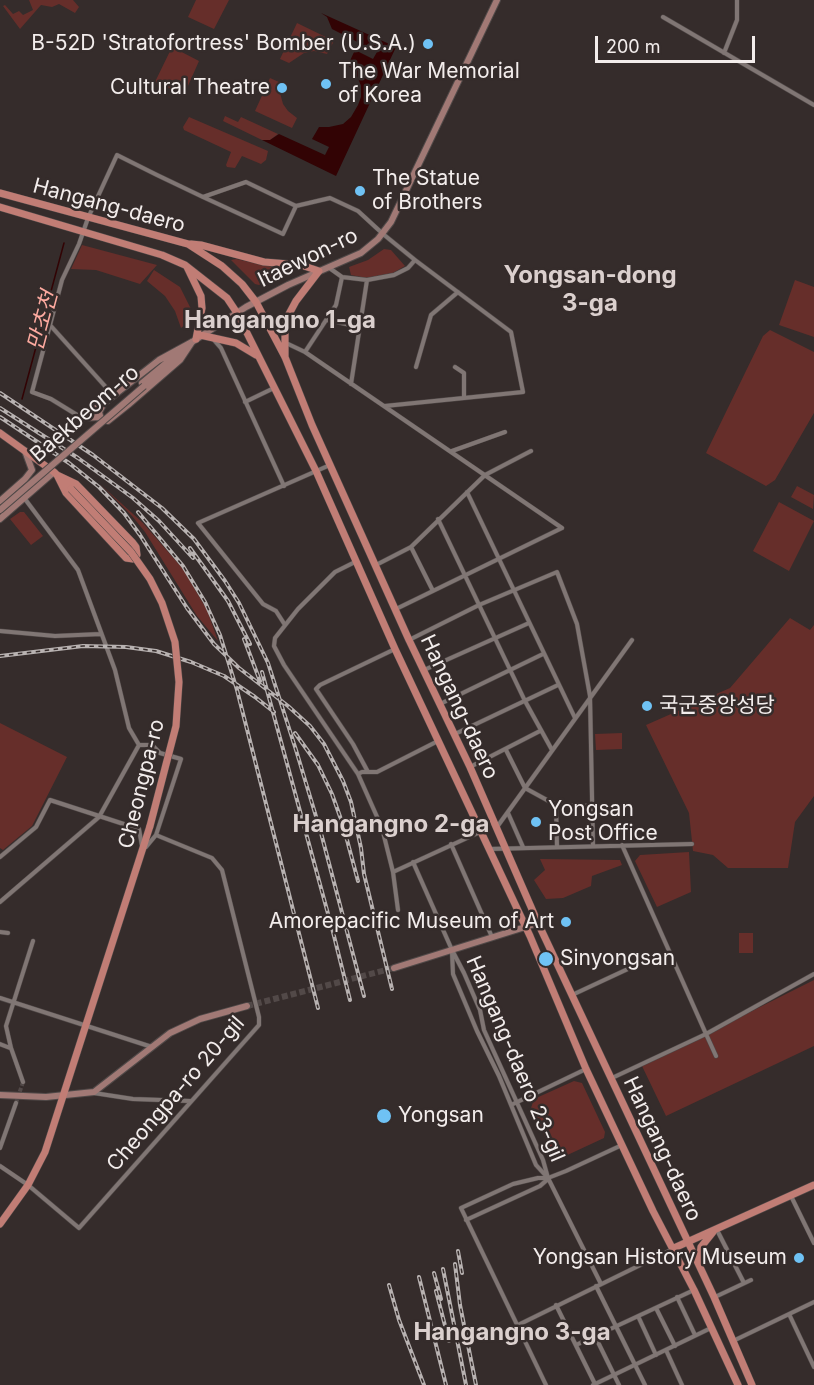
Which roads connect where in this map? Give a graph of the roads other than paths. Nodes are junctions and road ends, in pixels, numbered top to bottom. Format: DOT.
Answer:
graph roads {
  1 [pos="497,0"];
  2 [pos="737,0"];
  3 [pos="663,17"];
  4 [pos="724,52"];
  5 [pos="814,105"];
  6 [pos="0,193"];
  7 [pos="203,197"];
  8 [pos="296,206"];
  9 [pos="0,207"];
  10 [pos="88,218"];
  11 [pos="82,232"];
  12 [pos="382,234"];
  13 [pos="188,244"];
  14 [pos="415,260"];
  15 [pos="185,265"];
  16 [pos="328,267"];
  17 [pos="319,271"];
  18 [pos="342,277"];
  19 [pos="367,280"];
  20 [pos="458,292"];
  21 [pos="256,302"];
  22 [pos="237,312"];
  23 [pos="327,320"];
  24 [pos="50,325"];
  25 [pos="360,327"];
  26 [pos="196,339"];
  27 [pos="214,340"];
  28 [pos="285,342"];
  29 [pos="305,352"];
  30 [pos="258,357"];
  31 [pos="285,357"];
  32 [pos="416,367"];
  33 [pos="455,367"];
  34 [pos="351,384"];
  35 [pos="143,385"];
  36 [pos="274,388"];
  37 [pos="116,393"];
  38 [pos="464,398"];
  39 [pos="245,402"];
  40 [pos="104,403"];
  41 [pos="128,405"];
  42 [pos="383,406"];
  43 [pos="82,417"];
  44 [pos="100,417"];
  45 [pos="505,432"];
  46 [pos="0,433"];
  47 [pos="25,450"];
  48 [pos="531,451"];
  49 [pos="452,452"];
  50 [pos="331,465"];
  51 [pos="316,471"];
  52 [pos="55,474"];
  53 [pos="484,475"];
  54 [pos="284,486"];
  55 [pos="15,488"];
  56 [pos="467,492"];
  57 [pos="25,498"];
  58 [pos="0,501"];
  59 [pos="0,506"];
  60 [pos="0,510"];
  61 [pos="0,519"];
  62 [pos="438,519"];
  63 [pos="411,547"];
  64 [pos="498,559"];
  65 [pos="356,562"];
  66 [pos="375,565"];
  67 [pos="465,575"];
  68 [pos="513,590"];
  69 [pos="434,591"];
  70 [pos="479,605"];
  71 [pos="395,609"];
  72 [pos="529,623"];
  73 [pos="285,625"];
  74 [pos="0,631"];
  75 [pos="100,634"];
  76 [pos="495,639"];
  77 [pos="409,640"];
  78 [pos="632,640"];
  79 [pos="395,649"];
  80 [pos="543,654"];
  81 [pos="424,670"];
  82 [pos="510,670"];
  83 [pos="558,685"];
  84 [pos="590,696"];
  85 [pos="525,701"];
  86 [pos="440,704"];
  87 [pos="575,718"];
  88 [pos="540,731"];
  89 [pos="454,734"];
  90 [pos="438,741"];
  91 [pos="139,745"];
  92 [pos="506,750"];
  93 [pos="552,750"];
  94 [pos="470,767"];
  95 [pos="368,772"];
  96 [pos="358,774"];
  97 [pos="525,788"];
  98 [pos="556,805"];
  99 [pos="592,806"];
  100 [pos="507,813"];
  101 [pos="99,817"];
  102 [pos="496,828"];
  103 [pos="480,831"];
  104 [pos="156,835"];
  105 [pos="452,843"];
  106 [pos="692,844"];
  107 [pos="622,845"];
  108 [pos="593,846"];
  109 [pos="557,847"];
  110 [pos="505,848"];
  111 [pos="524,848"];
  112 [pos="489,849"];
  113 [pos="143,850"];
  114 [pos="0,856"];
  115 [pos="413,862"];
  116 [pos="393,872"];
  117 [pos="0,902"];
  118 [pos="398,909"];
  119 [pos="538,922"];
  120 [pos="525,926"];
  121 [pos="0,932"];
  122 [pos="8,933"];
  123 [pos="492,937"];
  124 [pos="33,941"];
  125 [pos="452,950"];
  126 [pos="394,968"];
  127 [pos="630,969"];
  128 [pos="814,974"];
  129 [pos="572,995"];
  130 [pos="0,998"];
  131 [pos="13,1002"];
  132 [pos="247,1006"];
  133 [pos="87,1025"];
  134 [pos="706,1034"];
  135 [pos="0,1044"];
  136 [pos="152,1047"];
  137 [pos="10,1048"];
  138 [pos="716,1056"];
  139 [pos="586,1069"];
  140 [pos="612,1078"];
  141 [pos="22,1082"];
  142 [pos="93,1092"];
  143 [pos="0,1095"];
  144 [pos="64,1095"];
  145 [pos="190,1101"];
  146 [pos="517,1102"];
  147 [pos="16,1103"];
  148 [pos="511,1105"];
  149 [pos="622,1145"];
  150 [pos="0,1148"];
  151 [pos="0,1166"];
  152 [pos="548,1178"];
  153 [pos="28,1185"];
  154 [pos="814,1185"];
  155 [pos="790,1195"];
  156 [pos="466,1220"];
  157 [pos="0,1224"];
  158 [pos="716,1230"];
  159 [pos="687,1243"];
  160 [pos="814,1243"];
  161 [pos="674,1248"];
  162 [pos="702,1273"];
  163 [pos="751,1280"];
  164 [pos="744,1283"];
  165 [pos="601,1284"];
  166 [pos="596,1286"];
  167 [pos="694,1290"];
  168 [pos="677,1297"];
  169 [pos="714,1297"];
  170 [pos="814,1302"];
  171 [pos="556,1305"];
  172 [pos="656,1308"];
  173 [pos="789,1314"];
  174 [pos="638,1316"];
  175 [pos="518,1326"];
  176 [pos="617,1327"];
  177 [pos="711,1327"];
  178 [pos="695,1335"];
  179 [pos="595,1336"];
  180 [pos="733,1341"];
  181 [pos="576,1345"];
  182 [pos="675,1346"];
  183 [pos="666,1350"];
  184 [pos="656,1355"];
  185 [pos="636,1365"];
  186 [pos="814,1367"];
  187 [pos="614,1376"];
  188 [pos="594,1384"];
  189 [pos="546,1385"];
  190 [pos="619,1385"];
  191 [pos="645,1385"];
  192 [pos="682,1385"];
  193 [pos="738,1385"];
  194 [pos="752,1385"];
  1 -- 12 [label="main road, Itaewon-ro"];
  2 -- 4 [label="street"];
  3 -- 4 [label="street"];
  4 -- 5 [label="street"];
  6 -- 10 [label="main road, Hangang-daero"];
  7 -- 8 [label="street"];
  7 -- 8 [label="street"];
  7 -- 10 [label="street"];
  8 -- 12 [label="street"];
  9 -- 11 [label="main road, Hangang-daero"];
  10 -- 11 [label="street"];
  10 -- 13 [label="main road, Hangang-daero"];
  11 -- 15 [label="main road, Hangang-daero"];
  11 -- 24 [label="street"];
  12 -- 14 [label="street"];
  12 -- 16 [label="main road, Itaewon-ro"];
  13 -- 17 [label="main road"];
  13 -- 21 [label="main road, Hangang-daero"];
  14 -- 19 [label="street"];
  14 -- 20 [label="street"];
  15 -- 22 [label="main road, Hangang-daero"];
  15 -- 26 [label="main road"];
  16 -- 17 [label="main road, Itaewon-ro"];
  16 -- 18 [label="street"];
  17 -- 21 [label="main road, Itaewon-ro"];
  17 -- 28 [label="main road"];
  18 -- 19 [label="street"];
  18 -- 23 [label="street"];
  19 -- 25 [label="street"];
  20 -- 32 [label="street"];
  20 -- 38 [label="street"];
  21 -- 22 [label="main road, Itaewon-ro"];
  21 -- 31 [label="main road, Hangang-daero"];
  22 -- 26 [label="main road, Baekbeom-ro"];
  22 -- 30 [label="main road, Hangang-daero"];
  23 -- 25 [label="street"];
  23 -- 29 [label="street"];
  24 -- 37 [label="street"];
  24 -- 43 [label="street"];
  25 -- 34 [label="street"];
  26 -- 27 [label="main road"];
  26 -- 35 [label="main road, Baekbeom-ro"];
  26 -- 37 [label="main road"];
  26 -- 41 [label="main road"];
  27 -- 30 [label="main road"];
  27 -- 39 [label="street"];
  28 -- 29 [label="street"];
  28 -- 31 [label="main road"];
  29 -- 34 [label="street"];
  30 -- 36 [label="main road, Hangang-daero"];
  31 -- 50 [label="main road, Hangang-daero"];
  33 -- 38 [label="street"];
  34 -- 42 [label="street"];
  35 -- 59 [label="main road, Baekbeom-ro, bridge"];
  35 -- 60 [label="main road, Baekbeom-ro, bridge"];
  36 -- 39 [label="street"];
  36 -- 51 [label="main road, Hangang-daero"];
  37 -- 40 [label="main road"];
  37 -- 41 [label="main road"];
  38 -- 42 [label="street"];
  39 -- 54 [label="street"];
  40 -- 43 [label="main road"];
  40 -- 44 [label="main road"];
  41 -- 44 [label="main road"];
  42 -- 49 [label="street"];
  43 -- 44 [label="main road"];
  45 -- 49 [label="street"];
  46 -- 47 [label="main road, Cheongpa-ro"];
  47 -- 52 [label="main road, Cheongpa-ro"];
  47 -- 55 [label="main road"];
  48 -- 53 [label="street"];
  49 -- 53 [label="street"];
  50 -- 51 [label="street"];
  50 -- 66 [label="main road, Hangang-daero"];
  51 -- 54 [label="street"];
  51 -- 65 [label="main road, Hangang-daero"];
  52 -- 52 [label="main road"];
  52 -- 57 [label="main road"];
  52 -- 113 [label="main road, Cheongpa-ro, bridge"];
  53 -- 56 [label="street"];
  53 -- 64 [label="street"];
  54 -- 73 [label="street"];
  55 -- 57 [label="street"];
  55 -- 58 [label="main road"];
  56 -- 62 [label="street"];
  56 -- 64 [label="street"];
  57 -- 61 [label="main road"];
  57 -- 75 [label="street"];
  62 -- 63 [label="street"];
  62 -- 67 [label="street"];
  63 -- 66 [label="street"];
  63 -- 69 [label="street"];
  64 -- 67 [label="street"];
  64 -- 68 [label="street"];
  65 -- 73 [label="street"];
  65 -- 79 [label="main road, Hangang-daero"];
  66 -- 71 [label="main road, Hangang-daero"];
  67 -- 69 [label="street"];
  67 -- 70 [label="street"];
  68 -- 70 [label="street"];
  68 -- 72 [label="street"];
  68 -- 84 [label="street"];
  69 -- 71 [label="street"];
  70 -- 76 [label="street"];
  70 -- 77 [label="street"];
  71 -- 77 [label="main road, Hangang-daero"];
  72 -- 76 [label="street"];
  72 -- 80 [label="street"];
  73 -- 96 [label="street"];
  74 -- 75 [label="street"];
  75 -- 91 [label="street"];
  76 -- 81 [label="street"];
  76 -- 82 [label="street"];
  77 -- 81 [label="main road, Hangang-daero"];
  78 -- 84 [label="street"];
  79 -- 90 [label="main road, Hangang-daero"];
  79 -- 95 [label="street"];
  80 -- 82 [label="street"];
  80 -- 83 [label="street"];
  81 -- 86 [label="main road, Hangang-daero"];
  82 -- 85 [label="street"];
  82 -- 86 [label="street"];
  83 -- 85 [label="street"];
  83 -- 87 [label="street"];
  84 -- 87 [label="street"];
  84 -- 99 [label="street"];
  85 -- 88 [label="street"];
  85 -- 89 [label="street"];
  86 -- 89 [label="main road, Hangang-daero"];
  87 -- 93 [label="street"];
  88 -- 92 [label="street"];
  88 -- 93 [label="street"];
  89 -- 94 [label="main road, Hangang-daero"];
  90 -- 95 [label="street"];
  90 -- 103 [label="main road, Hangang-daero"];
  91 -- 101 [label="street"];
  91 -- 104 [label="street"];
  92 -- 94 [label="street"];
  92 -- 97 [label="street"];
  93 -- 97 [label="street"];
  94 -- 102 [label="main road, Hangang-daero"];
  95 -- 96 [label="street"];
  96 -- 116 [label="street"];
  97 -- 98 [label="street"];
  97 -- 100 [label="street"];
  98 -- 99 [label="street"];
  98 -- 109 [label="street"];
  99 -- 108 [label="street"];
  100 -- 102 [label="street"];
  100 -- 111 [label="street"];
  101 -- 113 [label="street, Cheongpa-ro"];
  101 -- 114 [label="street, Cheongpa-ro"];
  101 -- 117 [label="street"];
  102 -- 110 [label="main road, Hangang-daero"];
  103 -- 105 [label="street"];
  103 -- 112 [label="main road, Hangang-daero"];
  104 -- 113 [label="street"];
  104 -- 145 [label="street, Cheongpa-ro 20-gil"];
  105 -- 115 [label="street"];
  105 -- 123 [label="street"];
  106 -- 107 [label="street"];
  107 -- 108 [label="street"];
  107 -- 134 [label="street"];
  108 -- 109 [label="street"];
  109 -- 111 [label="street"];
  110 -- 111 [label="street"];
  110 -- 112 [label="street"];
  110 -- 119 [label="main road, Hangang-daero"];
  112 -- 120 [label="main road, Hangang-daero"];
  113 -- 133 [label="main road, Cheongpa-ro"];
  115 -- 116 [label="street"];
  115 -- 125 [label="street"];
  116 -- 118 [label="street"];
  119 -- 120 [label="main road"];
  119 -- 129 [label="main road, Hangang-daero"];
  120 -- 123 [label="main road"];
  120 -- 139 [label="main road, Hangang-daero"];
  121 -- 122 [label="street"];
  123 -- 125 [label="main road"];
  124 -- 131 [label="street"];
  125 -- 126 [label="main road"];
  125 -- 146 [label="street, Hangang-daero 23-gil"];
  125 -- 148 [label="street, Hangang-daero 23-gil"];
  127 -- 129 [label="street"];
  128 -- 134 [label="street"];
  129 -- 140 [label="main road, Hangang-daero"];
  130 -- 131 [label="street"];
  131 -- 133 [label="street"];
  131 -- 137 [label="street"];
  132 -- 136 [label="main road"];
  133 -- 136 [label="street"];
  133 -- 144 [label="main road, Cheongpa-ro"];
  134 -- 138 [label="street"];
  134 -- 140 [label="street"];
  135 -- 137 [label="street"];
  136 -- 142 [label="main road"];
  137 -- 141 [label="street"];
  139 -- 146 [label="street"];
  139 -- 149 [label="main road, Hangang-daero"];
  140 -- 159 [label="main road, Hangang-daero"];
  142 -- 144 [label="main road"];
  142 -- 145 [label="street"];
  143 -- 144 [label="main road"];
  144 -- 153 [label="main road, Cheongpa-ro"];
  145 -- 153 [label="street, Cheongpa-ro 20-gil"];
  146 -- 148 [label="street"];
  146 -- 152 [label="street, Hangang-daero 23-gil"];
  147 -- 150 [label="street"];
  148 -- 152 [label="street, Hangang-daero 23-gil"];
  149 -- 152 [label="street, Hangang-daero 23-gil"];
  149 -- 161 [label="main road, Hangang-daero"];
  151 -- 153 [label="street"];
  152 -- 156 [label="street"];
  152 -- 156 [label="street"];
  152 -- 165 [label="street, Hangang-daero 23-gil"];
  153 -- 157 [label="main road, Cheongpa-ro"];
  154 -- 155 [label="main road"];
  155 -- 158 [label="main road"];
  155 -- 160 [label="street"];
  156 -- 175 [label="street"];
  158 -- 159 [label="main road"];
  158 -- 162 [label="main road"];
  158 -- 164 [label="street"];
  159 -- 161 [label="main road"];
  159 -- 162 [label="main road, Hangang-daero"];
  161 -- 165 [label="street"];
  161 -- 167 [label="main road, Hangang-daero"];
  162 -- 169 [label="main road, Hangang-daero"];
  163 -- 164 [label="street"];
  164 -- 169 [label="street"];
  165 -- 166 [label="street"];
  166 -- 171 [label="street"];
  166 -- 176 [label="street"];
  167 -- 168 [label="street"];
  167 -- 177 [label="main road, Hangang-daero"];
  168 -- 172 [label="street"];
  168 -- 178 [label="street"];
  169 -- 180 [label="main road, Hangang-daero"];
  170 -- 173 [label="street"];
  171 -- 175 [label="street"];
  171 -- 181 [label="street"];
  172 -- 174 [label="street"];
  172 -- 182 [label="street"];
  173 -- 180 [label="street"];
  173 -- 186 [label="street"];
  174 -- 176 [label="street"];
  174 -- 184 [label="street"];
  175 -- 189 [label="street"];
  176 -- 179 [label="street"];
  176 -- 185 [label="street"];
  177 -- 178 [label="street"];
  177 -- 193 [label="main road, Hangang-daero"];
  178 -- 182 [label="street"];
  179 -- 181 [label="street"];
  179 -- 187 [label="street"];
  180 -- 194 [label="main road, Hangang-daero"];
  181 -- 188 [label="street"];
  182 -- 183 [label="street"];
  183 -- 184 [label="street"];
  183 -- 192 [label="street"];
  184 -- 185 [label="street"];
  185 -- 187 [label="street"];
  185 -- 191 [label="street"];
  187 -- 188 [label="street"];
  187 -- 190 [label="street"];
}
